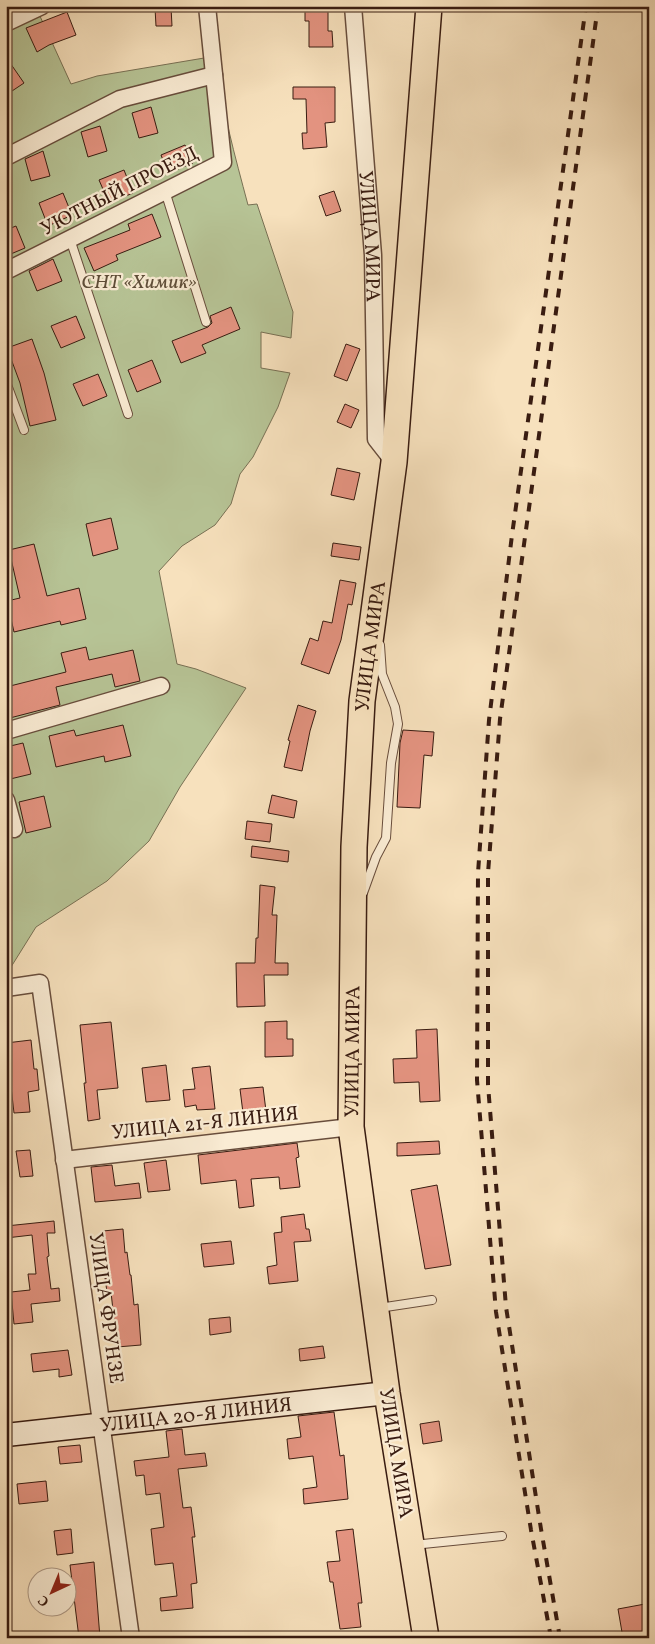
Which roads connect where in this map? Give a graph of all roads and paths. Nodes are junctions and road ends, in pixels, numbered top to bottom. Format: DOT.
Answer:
graph roads {
  1 [pos="42,6"];
  2 [pos="207,6"];
  3 [pos="353,6"];
  4 [pos="429,6"];
  5 [pos="6,23"];
  6 [pos="214,75"];
  7 [pos="6,157"];
  8 [pos="165,191"];
  9 [pos="70,239"];
  10 [pos="6,271"];
  11 [pos="206,322"];
  12 [pos="6,382"];
  13 [pos="128,414"];
  14 [pos="24,430"];
  15 [pos="394,462"];
  16 [pos="374,617"];
  17 [pos="161,686"];
  18 [pos="6,731"];
  19 [pos="6,800"];
  20 [pos="14,829"];
  21 [pos="353,923"];
  22 [pos="6,988"];
  23 [pos="351,1127"];
  24 [pos="64,1160"];
  25 [pos="432,1300"];
  26 [pos="375,1308"];
  27 [pos="386,1393"];
  28 [pos="102,1424"];
  29 [pos="6,1435"];
  30 [pos="502,1536"];
  31 [pos="411,1545"];
  32 [pos="131,1638"];
  33 [pos="426,1638"];
  1 -- 5 [label="street"];
  2 -- 6 [label="street"];
  3 -- 15 [label="street, УЛИЦА МИРА"];
  4 -- 15 [label="main road, УЛИЦА МИРА"];
  6 -- 7 [label="street"];
  6 -- 8 [label="street, УЮТНЫЙ ПРОЕЗД"];
  8 -- 9 [label="street, УЮТНЫЙ ПРОЕЗД"];
  8 -- 11 [label="lane"];
  9 -- 10 [label="street, УЮТНЫЙ ПРОЕЗД"];
  9 -- 13 [label="lane"];
  12 -- 14 [label="lane"];
  15 -- 16 [label="main road, УЛИЦА МИРА"];
  16 -- 21 [label="main road, УЛИЦА МИРА"];
  16 -- 21 [label="lane"];
  17 -- 18 [label="street"];
  19 -- 20 [label="street"];
  21 -- 23 [label="main road, УЛИЦА МИРА"];
  22 -- 24 [label="street, УЛИЦА ФРУНЗЕ"];
  23 -- 24 [label="street, УЛИЦА 21-Я ЛИНИЯ"];
  23 -- 26 [label="main road, УЛИЦА МИРА"];
  24 -- 28 [label="street, УЛИЦА ФРУНЗЕ"];
  25 -- 26 [label="lane"];
  26 -- 27 [label="main road, УЛИЦА МИРА"];
  27 -- 28 [label="main road, УЛИЦА 20-Я ЛИНИЯ"];
  27 -- 31 [label="main road, УЛИЦА МИРА"];
  28 -- 29 [label="main road, УЛИЦА 20-Я ЛИНИЯ"];
  28 -- 32 [label="street, УЛИЦА ФРУНЗЕ"];
  30 -- 31 [label="lane"];
  31 -- 33 [label="main road, УЛИЦА МИРА"];
}
